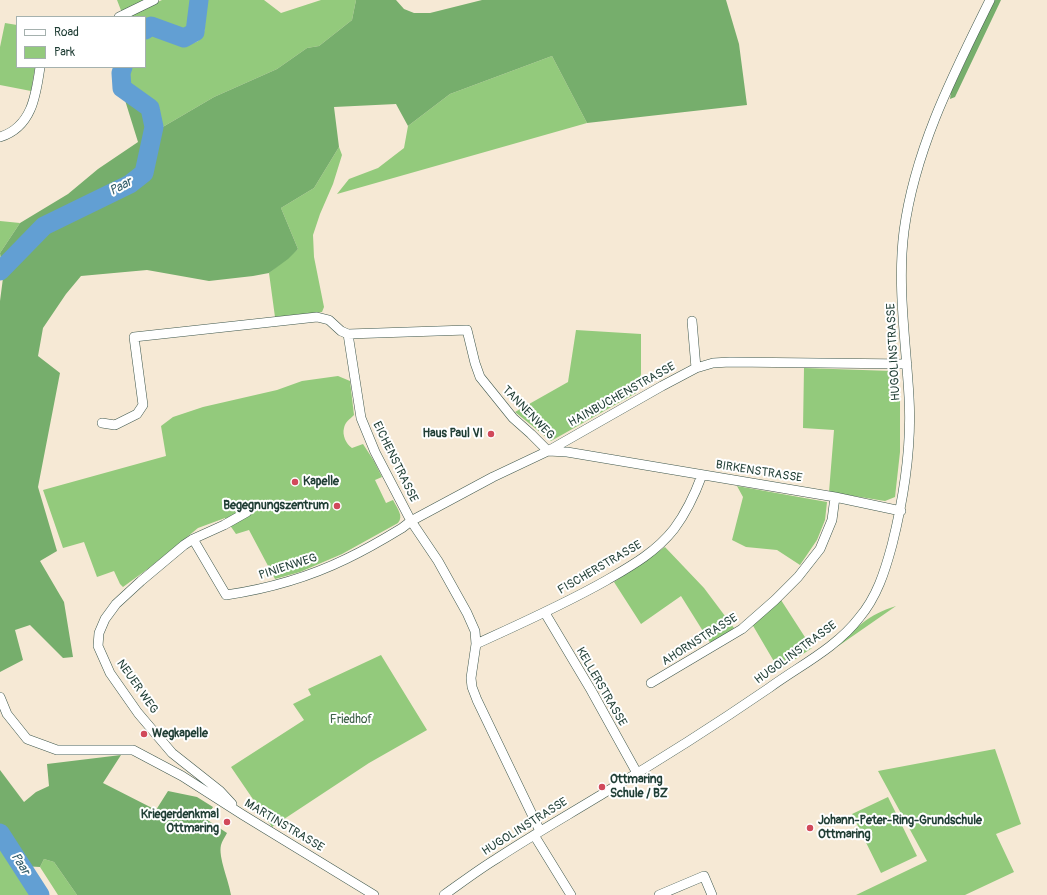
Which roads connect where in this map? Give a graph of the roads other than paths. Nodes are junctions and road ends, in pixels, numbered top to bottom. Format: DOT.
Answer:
graph roads {
  1 [pos="154,0"];
  2 [pos="990,0"];
  3 [pos="122,16"];
  4 [pos="40,68"];
  5 [pos="0,137"];
  6 [pos="692,320"];
  7 [pos="348,334"];
  8 [pos="907,364"];
  9 [pos="696,368"];
  10 [pos="102,422"];
  11 [pos="548,451"];
  12 [pos="613,459"];
  13 [pos="702,475"];
  14 [pos="835,497"];
  15 [pos="901,511"];
  16 [pos="247,512"];
  17 [pos="410,521"];
  18 [pos="194,539"];
  19 [pos="545,613"];
  20 [pos="476,644"];
  21 [pos="651,683"];
  22 [pos="0,698"];
  23 [pos="637,773"];
  24 [pos="243,815"];
  25 [pos="537,833"];
  26 [pos="374,895"];
  27 [pos="444,895"];
  28 [pos="571,895"];
  29 [pos="660,895"];
  30 [pos="712,895"];
  1 -- 3 [label="street"];
  2 -- 8 [label="street, HUGOLINSTRASSE"];
  4 -- 5 [label="street"];
  6 -- 9 [label="street"];
  7 -- 10 [label="street"];
  7 -- 11 [label="street, TANNENWEG"];
  7 -- 17 [label="street, EICHENSTRASSE"];
  8 -- 9 [label="street, HAINBUCHENSTRASSE"];
  8 -- 15 [label="street, HUGOLINSTRASSE"];
  9 -- 11 [label="street, HAINBUCHENSTRASSE"];
  11 -- 12 [label="street, TANNENWEG"];
  11 -- 17 [label="street, HAINBUCHENSTRASSE"];
  12 -- 13 [label="street, BIRKENSTRASSE"];
  13 -- 14 [label="street, BIRKENSTRASSE"];
  13 -- 19 [label="street, FISCHERSTRASSE"];
  14 -- 15 [label="street, BIRKENSTRASSE"];
  14 -- 21 [label="street, AHORNSTRASSE"];
  15 -- 23 [label="street, HUGOLINSTRASSE"];
  16 -- 18 [label="street, NEUER WEG"];
  17 -- 18 [label="street, PINIENWEG"];
  17 -- 20 [label="street, EICHENSTRASSE"];
  18 -- 24 [label="street, NEUER WEG"];
  19 -- 20 [label="street, FISCHERSTRASSE"];
  19 -- 23 [label="street, KELLERSTRASSE"];
  20 -- 25 [label="street, EICHENSTRASSE"];
  22 -- 24 [label="street, MARTINSTRASSE"];
  23 -- 25 [label="street, HUGOLINSTRASSE"];
  24 -- 26 [label="street, MARTINSTRASSE"];
  25 -- 27 [label="street, HUGOLINSTRASSE"];
  25 -- 28 [label="street, EICHENSTRASSE"];
  29 -- 30 [label="street"];
}
